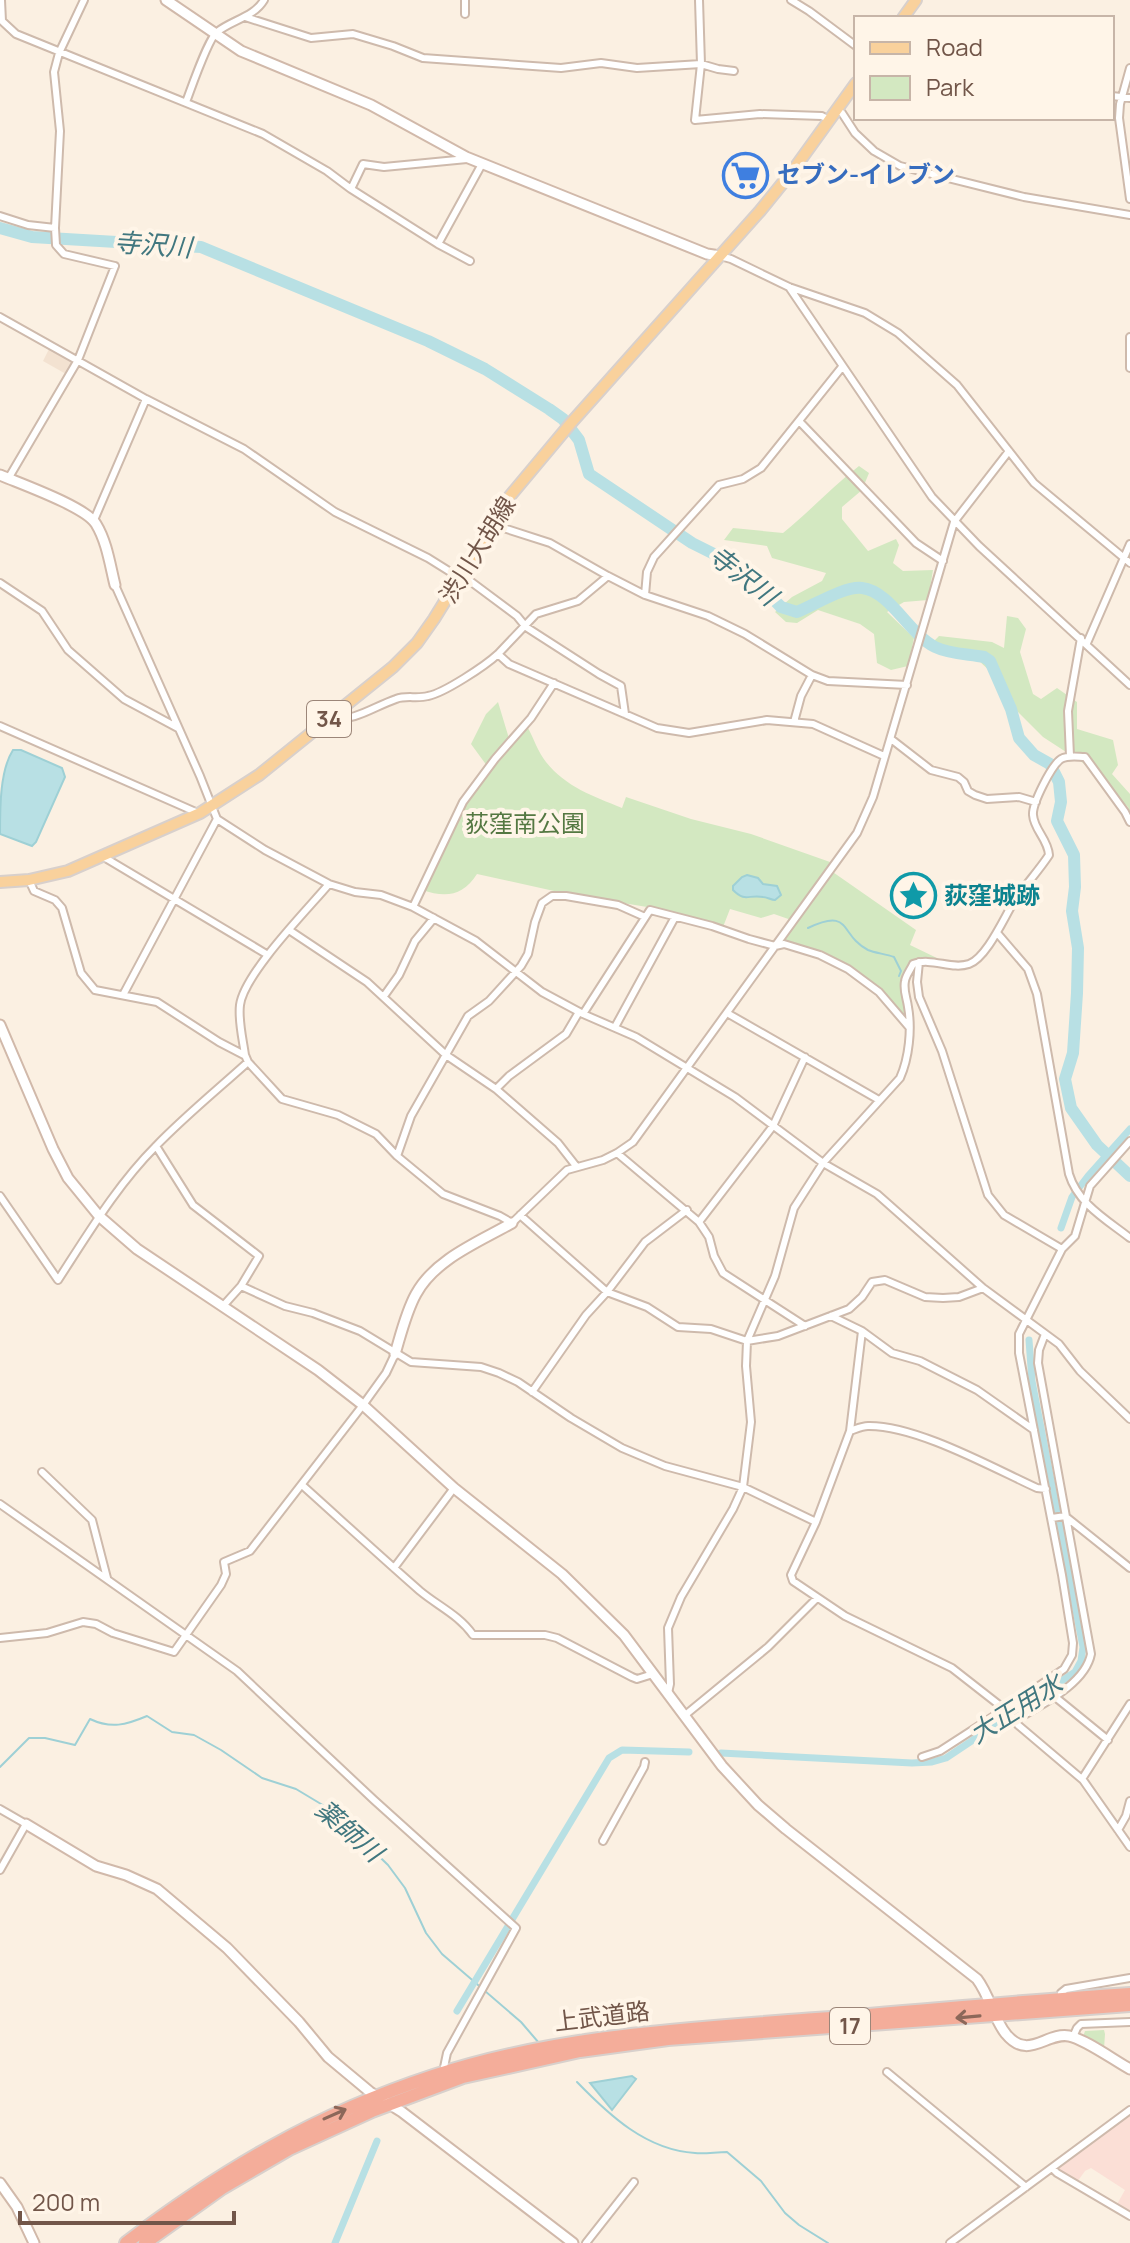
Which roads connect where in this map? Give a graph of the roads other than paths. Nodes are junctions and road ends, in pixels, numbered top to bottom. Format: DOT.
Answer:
graph roads {
  1 [pos="1,0"];
  2 [pos="84,0"];
  3 [pos="166,0"];
  4 [pos="264,0"];
  5 [pos="465,0"];
  6 [pos="699,0"];
  7 [pos="791,0"];
  8 [pos="465,14"];
  9 [pos="245,17"];
  10 [pos="214,33"];
  11 [pos="854,45"];
  12 [pos="59,53"];
  13 [pos="701,64"];
  14 [pos="1130,68"];
  15 [pos="734,71"];
  16 [pos="854,86"];
  17 [pos="1126,98"];
  18 [pos="186,102"];
  19 [pos="837,110"];
  20 [pos="829,120"];
  21 [pos="1127,157"];
  22 [pos="469,159"];
  23 [pos="482,164"];
  24 [pos="351,189"];
  25 [pos="1130,199"];
  26 [pos="1130,215"];
  27 [pos="0,216"];
  28 [pos="55,231"];
  29 [pos="438,244"];
  30 [pos="720,256"];
  31 [pos="470,261"];
  32 [pos="789,287"];
  33 [pos="0,317"];
  34 [pos="1130,337"];
  35 [pos="78,360"];
  36 [pos="842,367"];
  37 [pos="1130,368"];
  38 [pos="146,399"];
  39 [pos="800,422"];
  40 [pos="1009,451"];
  41 [pos="4,477"];
  42 [pos="94,520"];
  43 [pos="954,522"];
  44 [pos="491,524"];
  45 [pos="1130,544"];
  46 [pos="1127,560"];
  47 [pos="943,561"];
  48 [pos="461,576"];
  49 [pos="608,576"];
  50 [pos="0,583"];
  51 [pos="115,585"];
  52 [pos="645,595"];
  53 [pos="526,627"];
  54 [pos="1084,641"];
  55 [pos="498,654"];
  56 [pos="812,675"];
  57 [pos="554,683"];
  58 [pos="907,685"];
  59 [pos="1130,685"];
  60 [pos="625,714"];
  61 [pos="330,719"];
  62 [pos="794,722"];
  63 [pos="0,726"];
  64 [pos="178,728"];
  65 [pos="891,739"];
  66 [pos="884,756"];
  67 [pos="1070,756"];
  68 [pos="1036,802"];
  69 [pos="213,805"];
  70 [pos="200,813"];
  71 [pos="217,819"];
  72 [pos="1130,822"];
  73 [pos="102,856"];
  74 [pos="29,880"];
  75 [pos="0,882"];
  76 [pos="329,884"];
  77 [pos="174,900"];
  78 [pos="413,907"];
  79 [pos="645,917"];
  80 [pos="675,917"];
  81 [pos="434,918"];
  82 [pos="289,930"];
  83 [pos="998,934"];
  84 [pos="775,946"];
  85 [pos="268,955"];
  86 [pos="919,962"];
  87 [pos="515,971"];
  88 [pos="123,995"];
  89 [pos="384,996"];
  90 [pos="581,1013"];
  91 [pos="727,1013"];
  92 [pos="0,1025"];
  93 [pos="615,1027"];
  94 [pos="909,1027"];
  95 [pos="446,1055"];
  96 [pos="805,1057"];
  97 [pos="246,1059"];
  98 [pos="688,1066"];
  99 [pos="496,1089"];
  100 [pos="879,1100"];
  101 [pos="773,1126"];
  102 [pos="1130,1141"];
  103 [pos="156,1146"];
  104 [pos="617,1153"];
  105 [pos="397,1156"];
  106 [pos="823,1163"];
  107 [pos="576,1166"];
  108 [pos="0,1196"];
  109 [pos="1083,1199"];
  110 [pos="687,1210"];
  111 [pos="520,1215"];
  112 [pos="99,1216"];
  113 [pos="699,1222"];
  114 [pos="512,1223"];
  115 [pos="1130,1238"];
  116 [pos="1062,1249"];
  117 [pos="241,1286"];
  118 [pos="983,1288"];
  119 [pos="607,1292"];
  120 [pos="765,1300"];
  121 [pos="223,1306"];
  122 [pos="831,1316"];
  123 [pos="1025,1320"];
  124 [pos="805,1326"];
  125 [pos="862,1331"];
  126 [pos="1045,1334"];
  127 [pos="747,1341"];
  128 [pos="395,1354"];
  129 [pos="532,1392"];
  130 [pos="363,1405"];
  131 [pos="1130,1419"];
  132 [pos="1034,1430"];
  133 [pos="850,1431"];
  134 [pos="42,1472"];
  135 [pos="302,1485"];
  136 [pos="743,1487"];
  137 [pos="454,1488"];
  138 [pos="1046,1489"];
  139 [pos="0,1504"];
  140 [pos="1064,1516"];
  141 [pos="1053,1518"];
  142 [pos="816,1522"];
  143 [pos="394,1568"];
  144 [pos="1130,1568"];
  145 [pos="107,1578"];
  146 [pos="817,1598"];
  147 [pos="187,1635"];
  148 [pos="0,1638"];
  149 [pos="653,1674"];
  150 [pos="668,1693"];
  151 [pos="1054,1696"];
  152 [pos="1130,1704"];
  153 [pos="1006,1710"];
  154 [pos="684,1716"];
  155 [pos="1014,1720"];
  156 [pos="1108,1740"];
  157 [pos="922,1757"];
  158 [pos="645,1762"];
  159 [pos="1082,1779"];
  160 [pos="1130,1801"];
  161 [pos="0,1809"];
  162 [pos="26,1824"];
  163 [pos="1118,1830"];
  164 [pos="603,1841"];
  165 [pos="1130,1847"];
  166 [pos="0,1870"];
  167 [pos="1130,1978"];
  168 [pos="1130,1991"];
  169 [pos="1060,1998"];
  170 [pos="1105,2001"];
  171 [pos="1130,2006"];
  172 [pos="994,2009"];
  173 [pos="1130,2022"];
  174 [pos="1073,2037"];
  175 [pos="539,2053"];
  176 [pos="1130,2069"];
  177 [pos="887,2072"];
  178 [pos="443,2073"];
  179 [pos="378,2096"];
  180 [pos="391,2104"];
  181 [pos="1130,2110"];
  182 [pos="1052,2168"];
  183 [pos="634,2182"];
  184 [pos="0,2183"];
  185 [pos="1026,2187"];
  186 [pos="1130,2216"];
  187 [pos="32,2238"];
  188 [pos="23,2243"];
  189 [pos="126,2243"];
  190 [pos="145,2243"];
  191 [pos="573,2243"];
  192 [pos="586,2243"];
  193 [pos="950,2243"];
  1 -- 12 [label="street"];
  2 -- 12 [label="street"];
  3 -- 10 [label="street"];
  4 -- 9 [label="street"];
  5 -- 8 [label="street"];
  6 -- 13 [label="street"];
  7 -- 11 [label="street"];
  9 -- 10 [label="street"];
  9 -- 13 [label="street"];
  10 -- 18 [label="street"];
  10 -- 22 [label="street"];
  12 -- 18 [label="street"];
  12 -- 28 [label="street"];
  13 -- 15 [label="street"];
  13 -- 20 [label="street"];
  14 -- 17 [label="street"];
  16 -- 19 [label="main road, 渋川大胡線 / 34"];
  17 -- 21 [label="street"];
  18 -- 24 [label="street"];
  19 -- 20 [label="main road, 渋川大胡線 / 34"];
  19 -- 26 [label="street"];
  20 -- 30 [label="main road, 渋川大胡線 / 34"];
  21 -- 25 [label="street"];
  22 -- 23 [label="street"];
  22 -- 24 [label="street"];
  23 -- 29 [label="street"];
  23 -- 30 [label="street"];
  24 -- 29 [label="street"];
  27 -- 28 [label="street"];
  28 -- 35 [label="street"];
  29 -- 31 [label="street"];
  30 -- 32 [label="street"];
  30 -- 44 [label="main road, 渋川大胡線 / 34"];
  32 -- 36 [label="street"];
  32 -- 40 [label="street"];
  33 -- 35 [label="street"];
  34 -- 37 [label="street"];
  35 -- 38 [label="street"];
  35 -- 41 [label="street"];
  36 -- 39 [label="street"];
  36 -- 43 [label="street"];
  38 -- 42 [label="street"];
  38 -- 48 [label="street"];
  39 -- 47 [label="street"];
  39 -- 52 [label="street"];
  40 -- 43 [label="street"];
  40 -- 46 [label="street"];
  41 -- 42 [label="street"];
  42 -- 51 [label="street"];
  43 -- 47 [label="street"];
  43 -- 54 [label="street"];
  44 -- 48 [label="main road, 渋川大胡線 / 34"];
  44 -- 49 [label="street"];
  45 -- 46 [label="street"];
  46 -- 54 [label="street"];
  47 -- 58 [label="street"];
  48 -- 53 [label="street"];
  48 -- 61 [label="main road, 渋川大胡線 / 34"];
  49 -- 52 [label="street"];
  49 -- 53 [label="street"];
  50 -- 64 [label="street"];
  51 -- 64 [label="street"];
  52 -- 56 [label="street"];
  53 -- 55 [label="street"];
  53 -- 60 [label="street"];
  54 -- 59 [label="street"];
  54 -- 67 [label="street"];
  55 -- 57 [label="street"];
  55 -- 61 [label="street"];
  56 -- 58 [label="street"];
  56 -- 62 [label="street"];
  57 -- 60 [label="street"];
  57 -- 78 [label="street"];
  58 -- 65 [label="street"];
  60 -- 62 [label="street"];
  61 -- 69 [label="main road, 渋川大胡線 / 34"];
  62 -- 66 [label="street"];
  63 -- 70 [label="street"];
  64 -- 69 [label="street"];
  65 -- 66 [label="street"];
  65 -- 68 [label="street"];
  66 -- 84 [label="street"];
  67 -- 68 [label="street"];
  67 -- 72 [label="street"];
  68 -- 83 [label="street"];
  69 -- 70 [label="main road, 渋川大胡線 / 34"];
  69 -- 71 [label="street"];
  70 -- 73 [label="main road, 渋川大胡線 / 34"];
  71 -- 76 [label="street"];
  71 -- 77 [label="street"];
  73 -- 74 [label="main road, 渋川大胡線 / 34"];
  73 -- 77 [label="street"];
  74 -- 75 [label="main road, 渋川大胡線 / 34"];
  74 -- 88 [label="street"];
  76 -- 78 [label="street"];
  76 -- 82 [label="street"];
  77 -- 85 [label="street"];
  77 -- 88 [label="street"];
  78 -- 81 [label="street"];
  79 -- 80 [label="street"];
  79 -- 87 [label="street"];
  79 -- 90 [label="street"];
  80 -- 84 [label="street"];
  80 -- 93 [label="street"];
  81 -- 87 [label="street"];
  81 -- 89 [label="street"];
  82 -- 85 [label="street"];
  82 -- 89 [label="street"];
  83 -- 86 [label="street"];
  83 -- 109 [label="street"];
  84 -- 91 [label="street"];
  84 -- 94 [label="street"];
  85 -- 97 [label="street"];
  86 -- 94 [label="street"];
  86 -- 116 [label="street"];
  87 -- 90 [label="street"];
  87 -- 95 [label="street"];
  88 -- 97 [label="street"];
  89 -- 95 [label="street"];
  90 -- 93 [label="street"];
  90 -- 99 [label="street"];
  91 -- 96 [label="street"];
  91 -- 98 [label="street"];
  92 -- 112 [label="street"];
  93 -- 98 [label="street"];
  94 -- 100 [label="street"];
  95 -- 99 [label="street"];
  95 -- 105 [label="street"];
  96 -- 100 [label="street"];
  96 -- 101 [label="street"];
  97 -- 103 [label="street"];
  97 -- 105 [label="street"];
  98 -- 101 [label="street"];
  98 -- 104 [label="street"];
  99 -- 107 [label="street"];
  100 -- 106 [label="street"];
  101 -- 106 [label="street"];
  101 -- 113 [label="street"];
  102 -- 109 [label="street"];
  103 -- 112 [label="street"];
  103 -- 117 [label="street"];
  104 -- 107 [label="street"];
  104 -- 110 [label="street"];
  105 -- 114 [label="street"];
  106 -- 118 [label="street"];
  106 -- 120 [label="street"];
  107 -- 111 [label="street"];
  108 -- 112 [label="street"];
  109 -- 115 [label="street"];
  109 -- 116 [label="street"];
  110 -- 113 [label="street"];
  110 -- 119 [label="street"];
  111 -- 114 [label="street"];
  111 -- 119 [label="street"];
  112 -- 121 [label="street"];
  113 -- 120 [label="street"];
  114 -- 128 [label="street"];
  116 -- 123 [label="street"];
  117 -- 121 [label="street"];
  117 -- 128 [label="street"];
  118 -- 122 [label="street"];
  118 -- 123 [label="street"];
  119 -- 127 [label="street"];
  119 -- 129 [label="street"];
  120 -- 124 [label="street"];
  120 -- 127 [label="street"];
  121 -- 130 [label="street"];
  122 -- 124 [label="street"];
  122 -- 125 [label="street"];
  123 -- 126 [label="street"];
  123 -- 132 [label="street"];
  124 -- 127 [label="street"];
  125 -- 132 [label="street"];
  125 -- 133 [label="street"];
  126 -- 131 [label="street"];
  126 -- 140 [label="street"];
  127 -- 136 [label="street"];
  128 -- 129 [label="street"];
  128 -- 130 [label="street"];
  129 -- 136 [label="street"];
  130 -- 135 [label="street"];
  130 -- 137 [label="street"];
  132 -- 138 [label="street"];
  133 -- 138 [label="street"];
  133 -- 142 [label="street"];
  134 -- 145 [label="street"];
  135 -- 143 [label="street"];
  135 -- 147 [label="street"];
  136 -- 142 [label="street"];
  136 -- 150 [label="street"];
  137 -- 143 [label="street"];
  137 -- 149 [label="street"];
  138 -- 141 [label="street"];
  139 -- 145 [label="street"];
  140 -- 141 [label="street"];
  140 -- 144 [label="street"];
  140 -- 151 [label="street"];
  141 -- 153 [label="street"];
  142 -- 146 [label="street"];
  143 -- 149 [label="street"];
  145 -- 147 [label="street"];
  146 -- 153 [label="street"];
  146 -- 154 [label="street"];
  147 -- 148 [label="street"];
  147 -- 178 [label="street"];
  149 -- 150 [label="street"];
  150 -- 154 [label="street"];
  151 -- 155 [label="street"];
  151 -- 156 [label="street"];
  152 -- 156 [label="street"];
  153 -- 155 [label="street"];
  153 -- 157 [label="street"];
  154 -- 172 [label="street"];
  155 -- 159 [label="street"];
  156 -- 159 [label="street"];
  158 -- 164 [label="street"];
  159 -- 163 [label="street"];
  160 -- 163 [label="street"];
  161 -- 162 [label="street"];
  162 -- 166 [label="street"];
  162 -- 179 [label="street"];
  163 -- 165 [label="street"];
  167 -- 169 [label="street"];
  168 -- 170 [label="highway, 上武道路 / 17"];
  169 -- 170 [label="highway, 上武道路 / 17"];
  169 -- 172 [label="highway, 上武道路 / 17"];
  170 -- 171 [label="highway"];
  170 -- 172 [label="highway, 上武道路 / 17"];
  172 -- 174 [label="street"];
  172 -- 175 [label="highway, 上武道路 / 17"];
  173 -- 174 [label="street"];
  174 -- 176 [label="street"];
  175 -- 178 [label="highway, 上武道路 / 17"];
  175 -- 180 [label="highway, 上武道路 / 17"];
  177 -- 185 [label="street"];
  178 -- 179 [label="highway, 上武道路 / 17"];
  179 -- 180 [label="street"];
  189 -- 179 [label="highway, 上武道路 / 17, one-way"];
  180 -- 190 [label="highway, 上武道路 / 17"];
  180 -- 191 [label="street"];
  181 -- 182 [label="street"];
  182 -- 185 [label="street"];
  182 -- 186 [label="street"];
  183 -- 192 [label="street"];
  184 -- 187 [label="street"];
  185 -- 193 [label="street"];
  187 -- 188 [label="street"];
}
